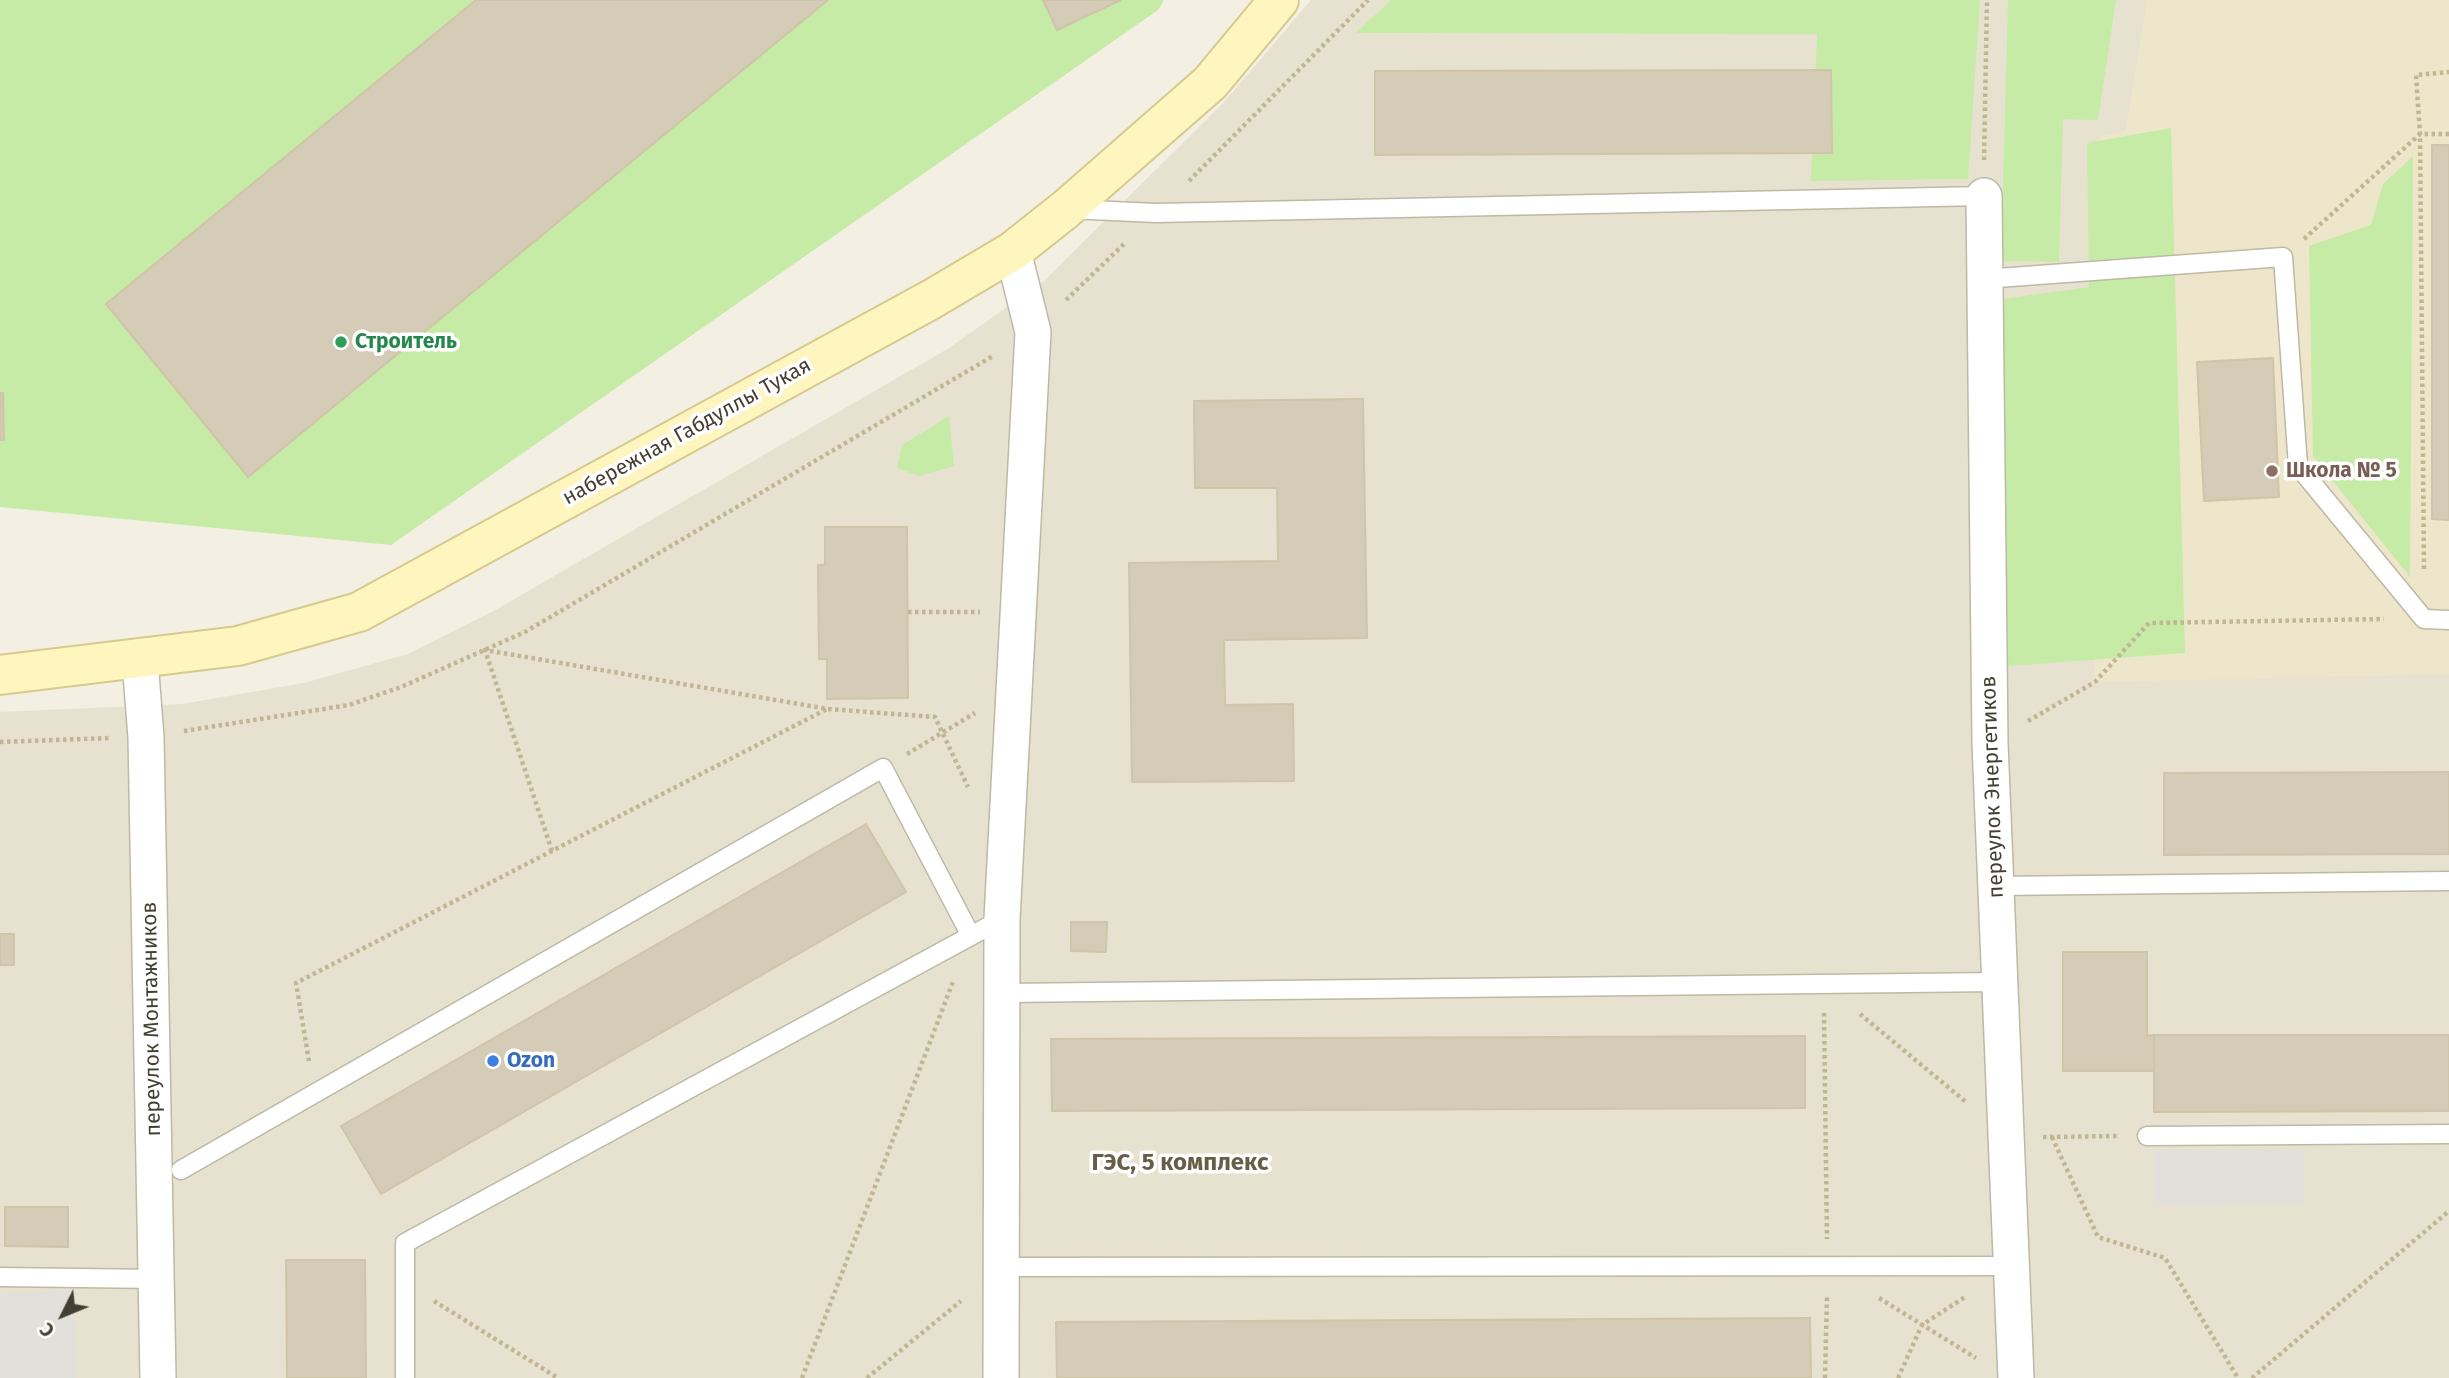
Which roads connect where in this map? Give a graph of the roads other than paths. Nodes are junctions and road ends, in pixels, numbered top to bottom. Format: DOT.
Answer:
graph roads {
  1 [pos="1279,0"];
  2 [pos="1984,195"];
  3 [pos="1066,209"];
  4 [pos="1013,251"];
  5 [pos="1984,278"];
  6 [pos="2449,620"];
  7 [pos="140,661"];
  8 [pos="0,675"];
  9 [pos="2449,881"];
  10 [pos="1996,886"];
  11 [pos="1002,919"];
  12 [pos="971,936"];
  13 [pos="1998,982"];
  14 [pos="1004,993"];
  15 [pos="2449,1134"];
  16 [pos="2147,1136"];
  17 [pos="181,1170"];
  18 [pos="2013,1266"];
  19 [pos="1003,1267"];
  20 [pos="0,1277"];
  21 [pos="158,1279"];
  22 [pos="2001,1371"];
  23 [pos="158,1378"];
  24 [pos="405,1378"];
  25 [pos="1001,1378"];
  1 -- 3 [label="main road, набережная Габдуллы Тукая"];
  2 -- 3 [label="lane"];
  2 -- 5 [label="street, переулок Энергетиков"];
  3 -- 4 [label="main road, набережная Габдуллы Тукая"];
  4 -- 7 [label="main road, набережная Габдуллы Тукая"];
  4 -- 11 [label="street"];
  5 -- 6 [label="lane"];
  5 -- 10 [label="street, переулок Энергетиков"];
  7 -- 8 [label="main road, набережная Габдуллы Тукая"];
  7 -- 21 [label="street, переулок Монтажников"];
  9 -- 10 [label="lane"];
  10 -- 13 [label="street, переулок Энергетиков"];
  11 -- 12 [label="lane"];
  11 -- 14 [label="street"];
  12 -- 17 [label="lane"];
  12 -- 24 [label="lane"];
  13 -- 14 [label="lane"];
  13 -- 18 [label="street, переулок Энергетиков"];
  14 -- 19 [label="street"];
  15 -- 16 [label="lane"];
  18 -- 19 [label="lane"];
  18 -- 22 [label="street, переулок Энергетиков"];
  19 -- 25 [label="street"];
  20 -- 21 [label="lane"];
  21 -- 23 [label="street, переулок Монтажников"];
}
